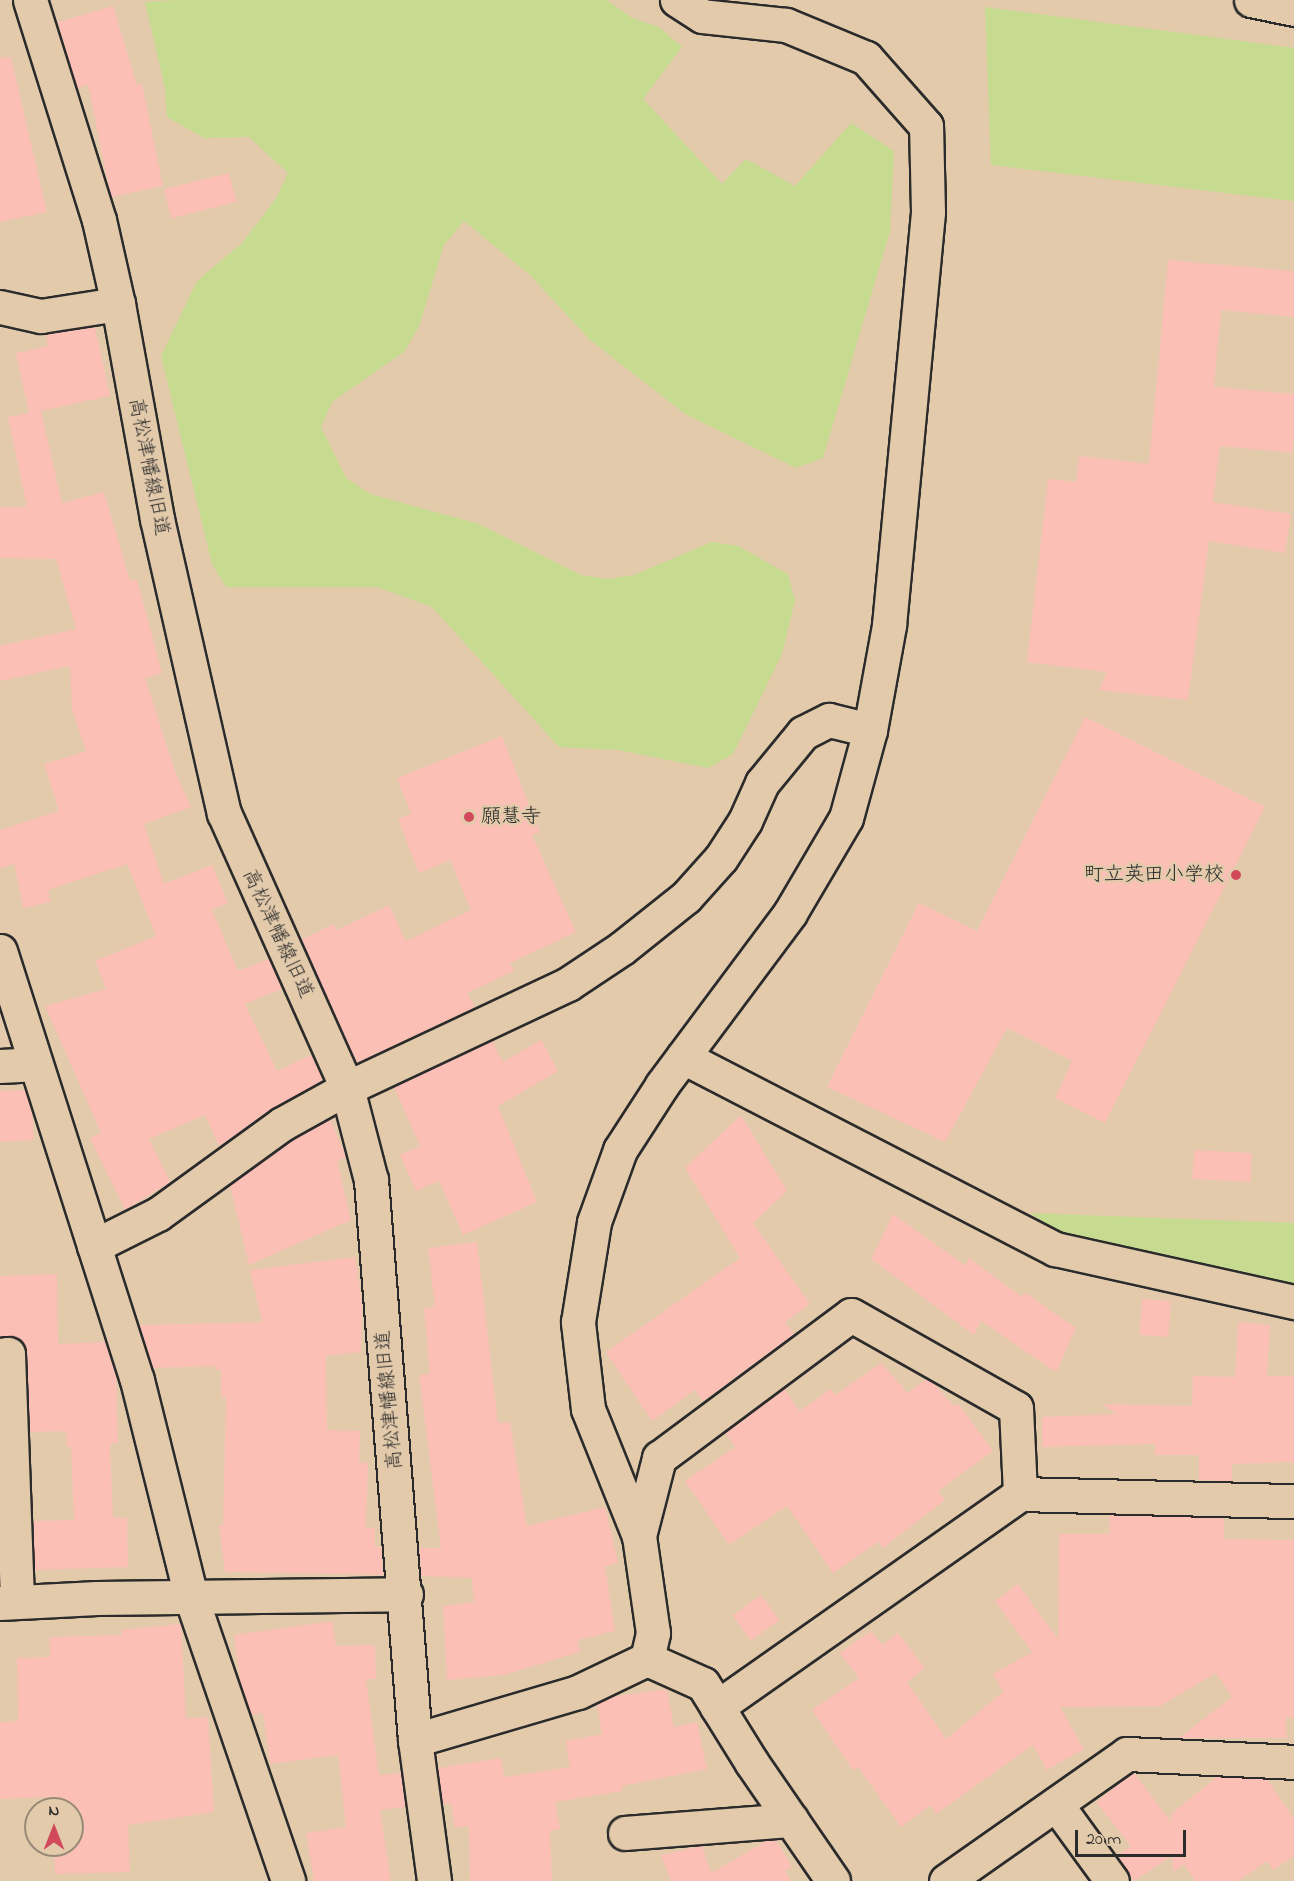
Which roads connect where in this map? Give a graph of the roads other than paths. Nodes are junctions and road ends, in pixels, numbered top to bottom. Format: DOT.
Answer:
graph roads {
  1 [pos="30,0"];
  2 [pos="677,0"];
  3 [pos="1251,0"];
  4 [pos="1294,9"];
  5 [pos="118,304"];
  6 [pos="0,306"];
  7 [pos="870,730"];
  8 [pos="0,951"];
  9 [pos="683,1057"];
  10 [pos="34,1064"];
  11 [pos="0,1066"];
  12 [pos="347,1088"];
  13 [pos="94,1246"];
  14 [pos="1294,1302"];
  15 [pos="0,1354"];
  16 [pos="1020,1494"];
  17 [pos="1294,1501"];
  18 [pos="639,1536"];
  19 [pos="406,1594"];
  20 [pos="191,1597"];
  21 [pos="8,1603"];
  22 [pos="647,1659"];
  23 [pos="717,1707"];
  24 [pos="415,1740"];
  25 [pos="1294,1762"];
  26 [pos="1056,1804"];
  27 [pos="791,1820"];
  28 [pos="626,1833"];
  29 [pos="288,1881"];
  30 [pos="434,1881"];
  31 [pos="834,1881"];
  32 [pos="946,1881"];
  33 [pos="1112,1881"];
  1 -- 5 [label="street, 高松津幡線旧道"];
  2 -- 7 [label="street"];
  3 -- 4 [label="street"];
  5 -- 6 [label="street"];
  5 -- 12 [label="street, 高松津幡線旧道"];
  7 -- 9 [label="street"];
  7 -- 12 [label="street"];
  8 -- 10 [label="street"];
  9 -- 14 [label="street"];
  9 -- 18 [label="street"];
  10 -- 11 [label="street"];
  10 -- 13 [label="street"];
  12 -- 13 [label="street"];
  12 -- 19 [label="street, 高松津幡線旧道"];
  13 -- 20 [label="street"];
  15 -- 21 [label="street"];
  16 -- 17 [label="street"];
  16 -- 18 [label="street"];
  16 -- 23 [label="street"];
  18 -- 22 [label="street"];
  19 -- 20 [label="street"];
  19 -- 24 [label="street, 高松津幡線旧道"];
  20 -- 21 [label="street"];
  20 -- 29 [label="street"];
  22 -- 23 [label="street"];
  22 -- 24 [label="street"];
  23 -- 27 [label="street"];
  24 -- 30 [label="street, 高松津幡線旧道"];
  25 -- 26 [label="street"];
  26 -- 32 [label="street"];
  26 -- 33 [label="street"];
  27 -- 28 [label="street"];
  27 -- 31 [label="street"];
}
